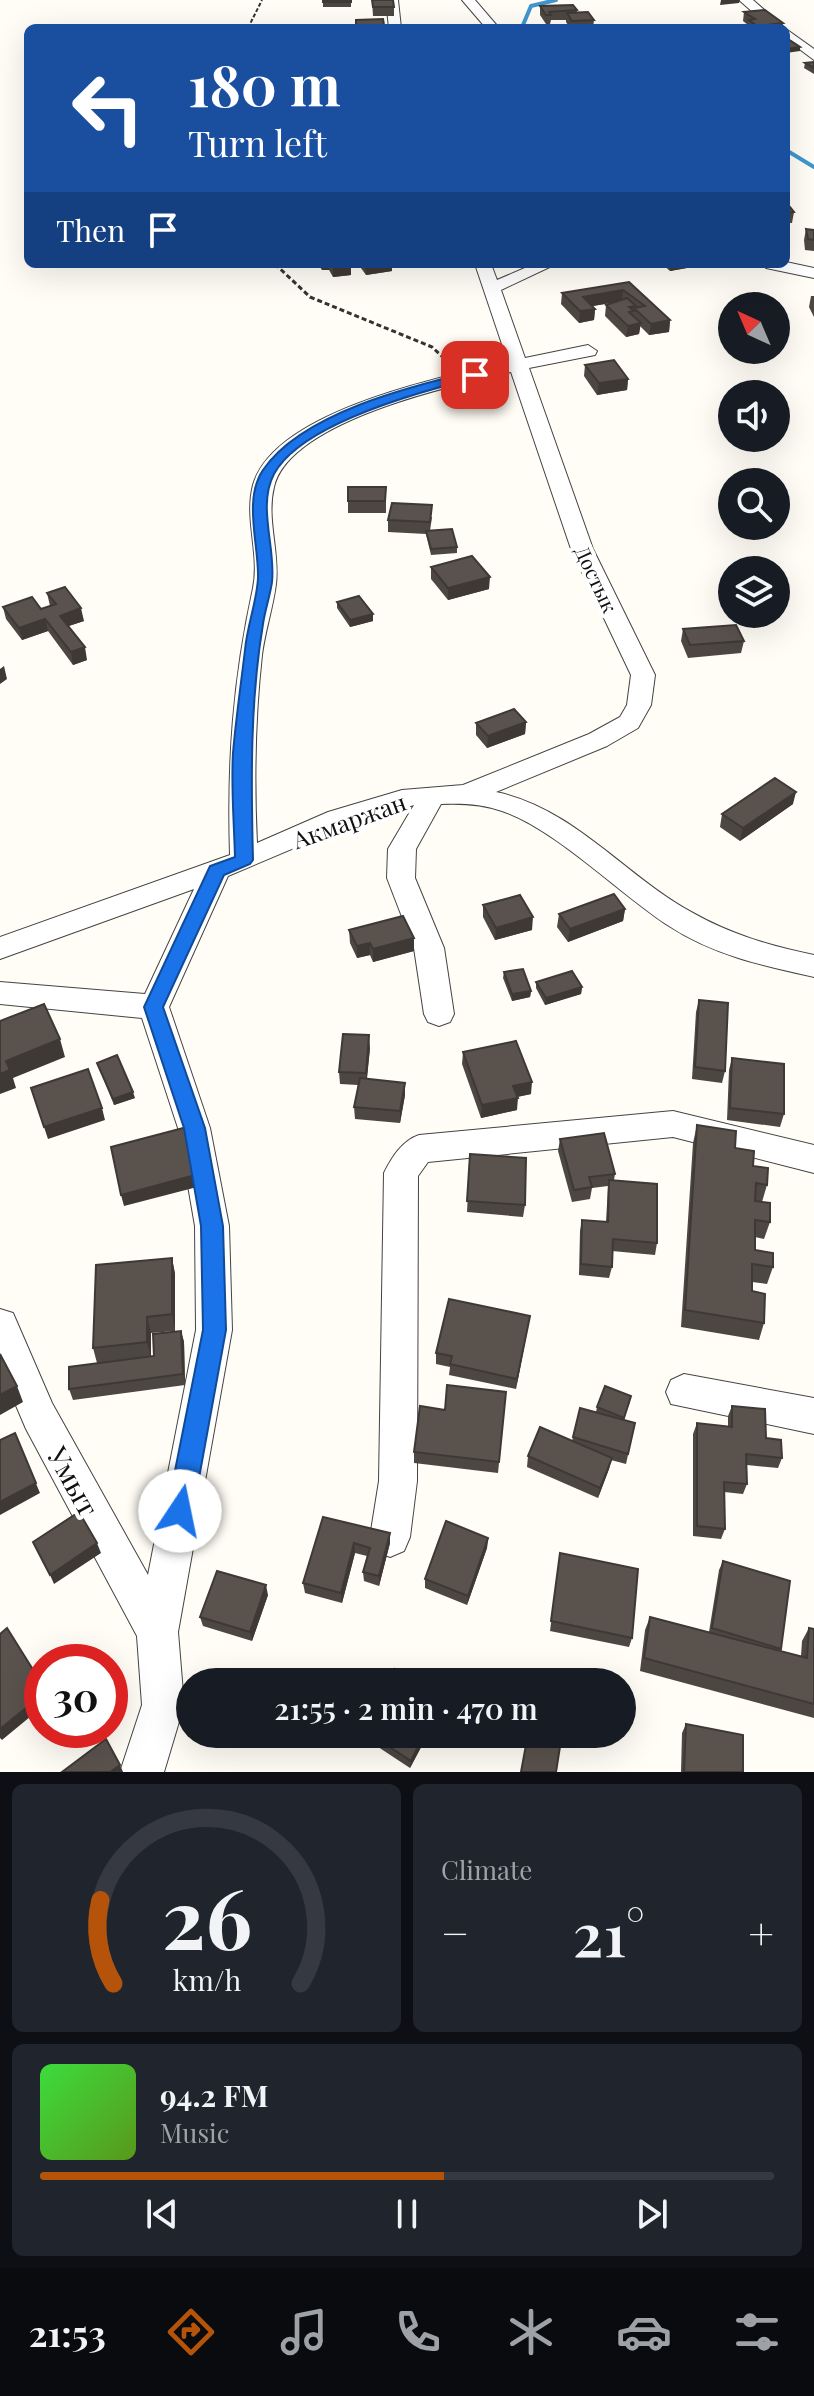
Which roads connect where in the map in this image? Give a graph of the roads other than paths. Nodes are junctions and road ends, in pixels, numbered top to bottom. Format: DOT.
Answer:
graph roads {
  1 [pos="392,0"];
  2 [pos="468,0"];
  3 [pos="745,0"];
  4 [pos="395,24"];
  5 [pos="489,24"];
  6 [pos="774,24"];
  7 [pos="790,36"];
  8 [pos="814,56"];
  9 [pos="484,268"];
  10 [pos="539,268"];
  11 [pos="790,268"];
  12 [pos="814,273"];
  13 [pos="492,288"];
  14 [pos="588,351"];
  15 [pos="519,364"];
  16 [pos="466,794"];
  17 [pos="433,795"];
  18 [pos="230,865"];
  19 [pos="0,948"];
  20 [pos="814,966"];
  21 [pos="0,993"];
  22 [pos="154,1007"];
  23 [pos="439,1014"];
  24 [pos="814,1159"];
  25 [pos="0,1325"];
  26 [pos="684,1392"];
  27 [pos="814,1416"];
  28 [pos="390,1537"];
  29 [pos="157,1632"];
  30 [pos="142,1772"];
  1 -- 4 [label="street"];
  2 -- 5 [label="street"];
  3 -- 6 [label="street"];
  7 -- 8 [label="street"];
  9 -- 13 [label="street, Достык"];
  10 -- 13 [label="street"];
  11 -- 12 [label="street"];
  13 -- 15 [label="street, Достык"];
  14 -- 15 [label="street"];
  15 -- 16 [label="street, Достык"];
  15 -- 18 [label="street"];
  16 -- 17 [label="street, Акмаржан"];
  16 -- 20 [label="street, Акмаржан"];
  17 -- 18 [label="street, Акмаржан"];
  17 -- 23 [label="street"];
  18 -- 19 [label="street, Акмаржан"];
  18 -- 22 [label="street"];
  21 -- 22 [label="street"];
  22 -- 29 [label="street, Умыт"];
  24 -- 28 [label="street"];
  25 -- 29 [label="street, Умыт"];
  26 -- 27 [label="street"];
  29 -- 30 [label="street, Умыт"];
}
